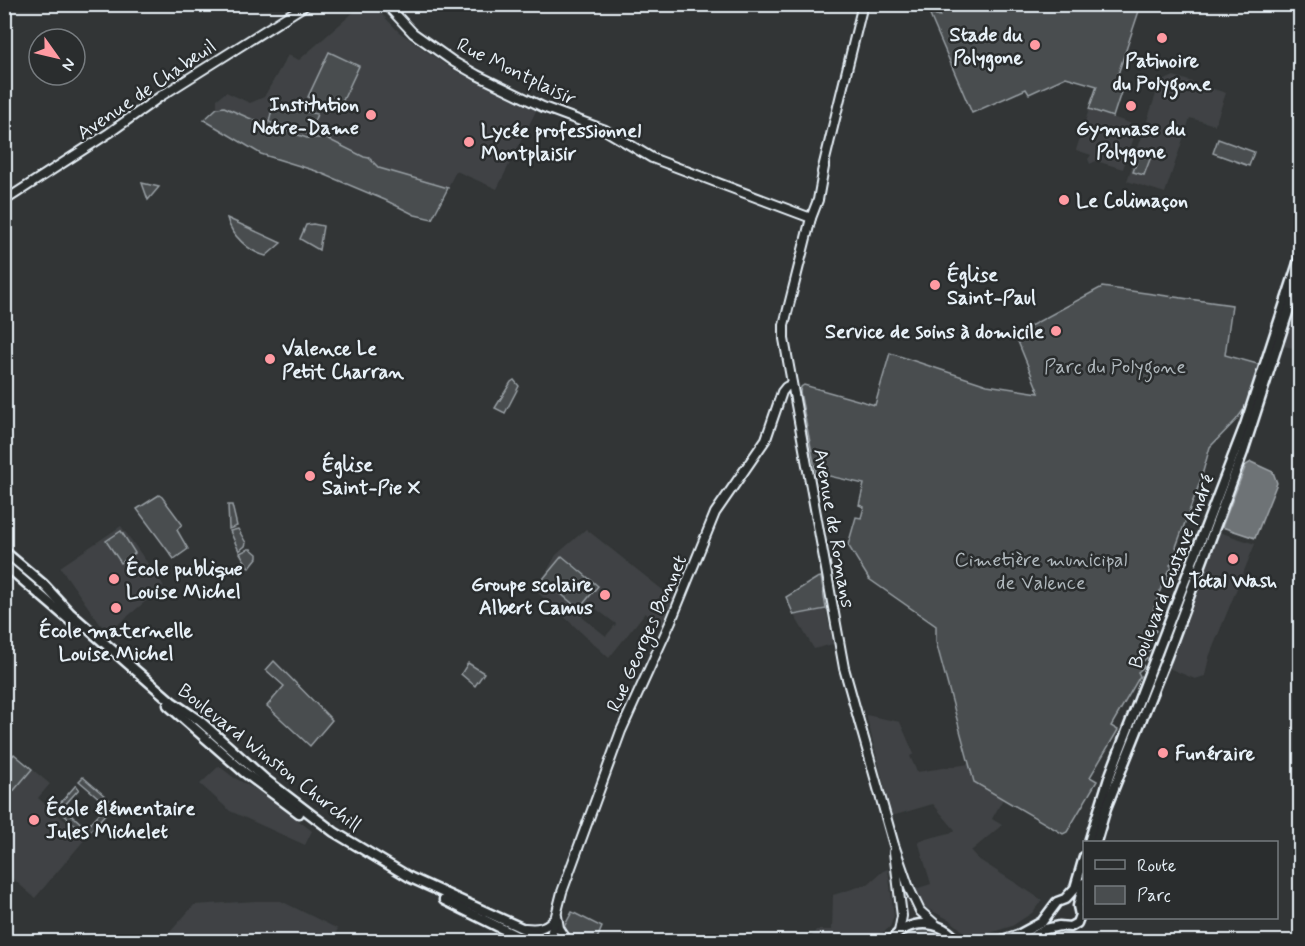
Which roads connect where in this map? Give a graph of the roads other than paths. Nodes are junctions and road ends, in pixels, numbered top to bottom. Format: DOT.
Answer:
graph roads {
  1 [pos="307,4"];
  2 [pos="386,4"];
  3 [pos="864,6"];
  4 [pos="4,201"];
  5 [pos="812,216"];
  6 [pos="1300,257"];
  7 [pos="1300,275"];
  8 [pos="792,384"];
  9 [pos="4,551"];
  10 [pos="4,564"];
  11 [pos="1090,841"];
  12 [pos="1097,841"];
  13 [pos="894,845"];
  14 [pos="1083,861"];
  15 [pos="1083,886"];
  16 [pos="1065,899"];
  17 [pos="1078,906"];
  18 [pos="1052,911"];
  19 [pos="555,921"];
  20 [pos="936,925"];
  21 [pos="1059,926"];
  22 [pos="525,928"];
  23 [pos="899,932"];
  24 [pos="518,938"];
  25 [pos="550,939"];
  26 [pos="529,942"];
  27 [pos="568,942"];
  28 [pos="890,942"];
  29 [pos="958,942"];
  30 [pos="997,942"];
  31 [pos="1024,942"];
  1 -- 4 [label="main road, Avenue de Chabeuil"];
  2 -- 5 [label="main road, Rue Montplaisir"];
  3 -- 5 [label="main road, Avenue de Romans"];
  5 -- 8 [label="main road, Avenue de Romans"];
  6 -- 11 [label="main road, Boulevard Gustave André"];
  7 -- 12 [label="main road, Boulevard Gustave André"];
  8 -- 13 [label="main road, Avenue de Romans"];
  8 -- 19 [label="main road, Rue Georges Bonnet"];
  9 -- 22 [label="main road, Boulevard Winston Churchill"];
  10 -- 24 [label="main road, Boulevard Winston Churchill"];
  13 -- 20 [label="main road, Avenue de Romans"];
  13 -- 23 [label="main road, Avenue de Romans"];
  14 -- 16 [label="main road"];
  15 -- 17 [label="main road"];
  16 -- 17 [label="main road"];
  16 -- 18 [label="main road"];
  17 -- 21 [label="main road"];
  18 -- 21 [label="main road"];
  18 -- 30 [label="main road"];
  19 -- 22 [label="main road"];
  19 -- 25 [label="main road, Rue Georges Bonnet"];
  19 -- 27 [label="main road"];
  20 -- 23 [label="main road"];
  20 -- 29 [label="main road"];
  21 -- 31 [label="main road"];
  22 -- 25 [label="main road, Boulevard Winston Churchill"];
  23 -- 28 [label="main road"];
  24 -- 26 [label="main road, Boulevard Winston Churchill"];
}
